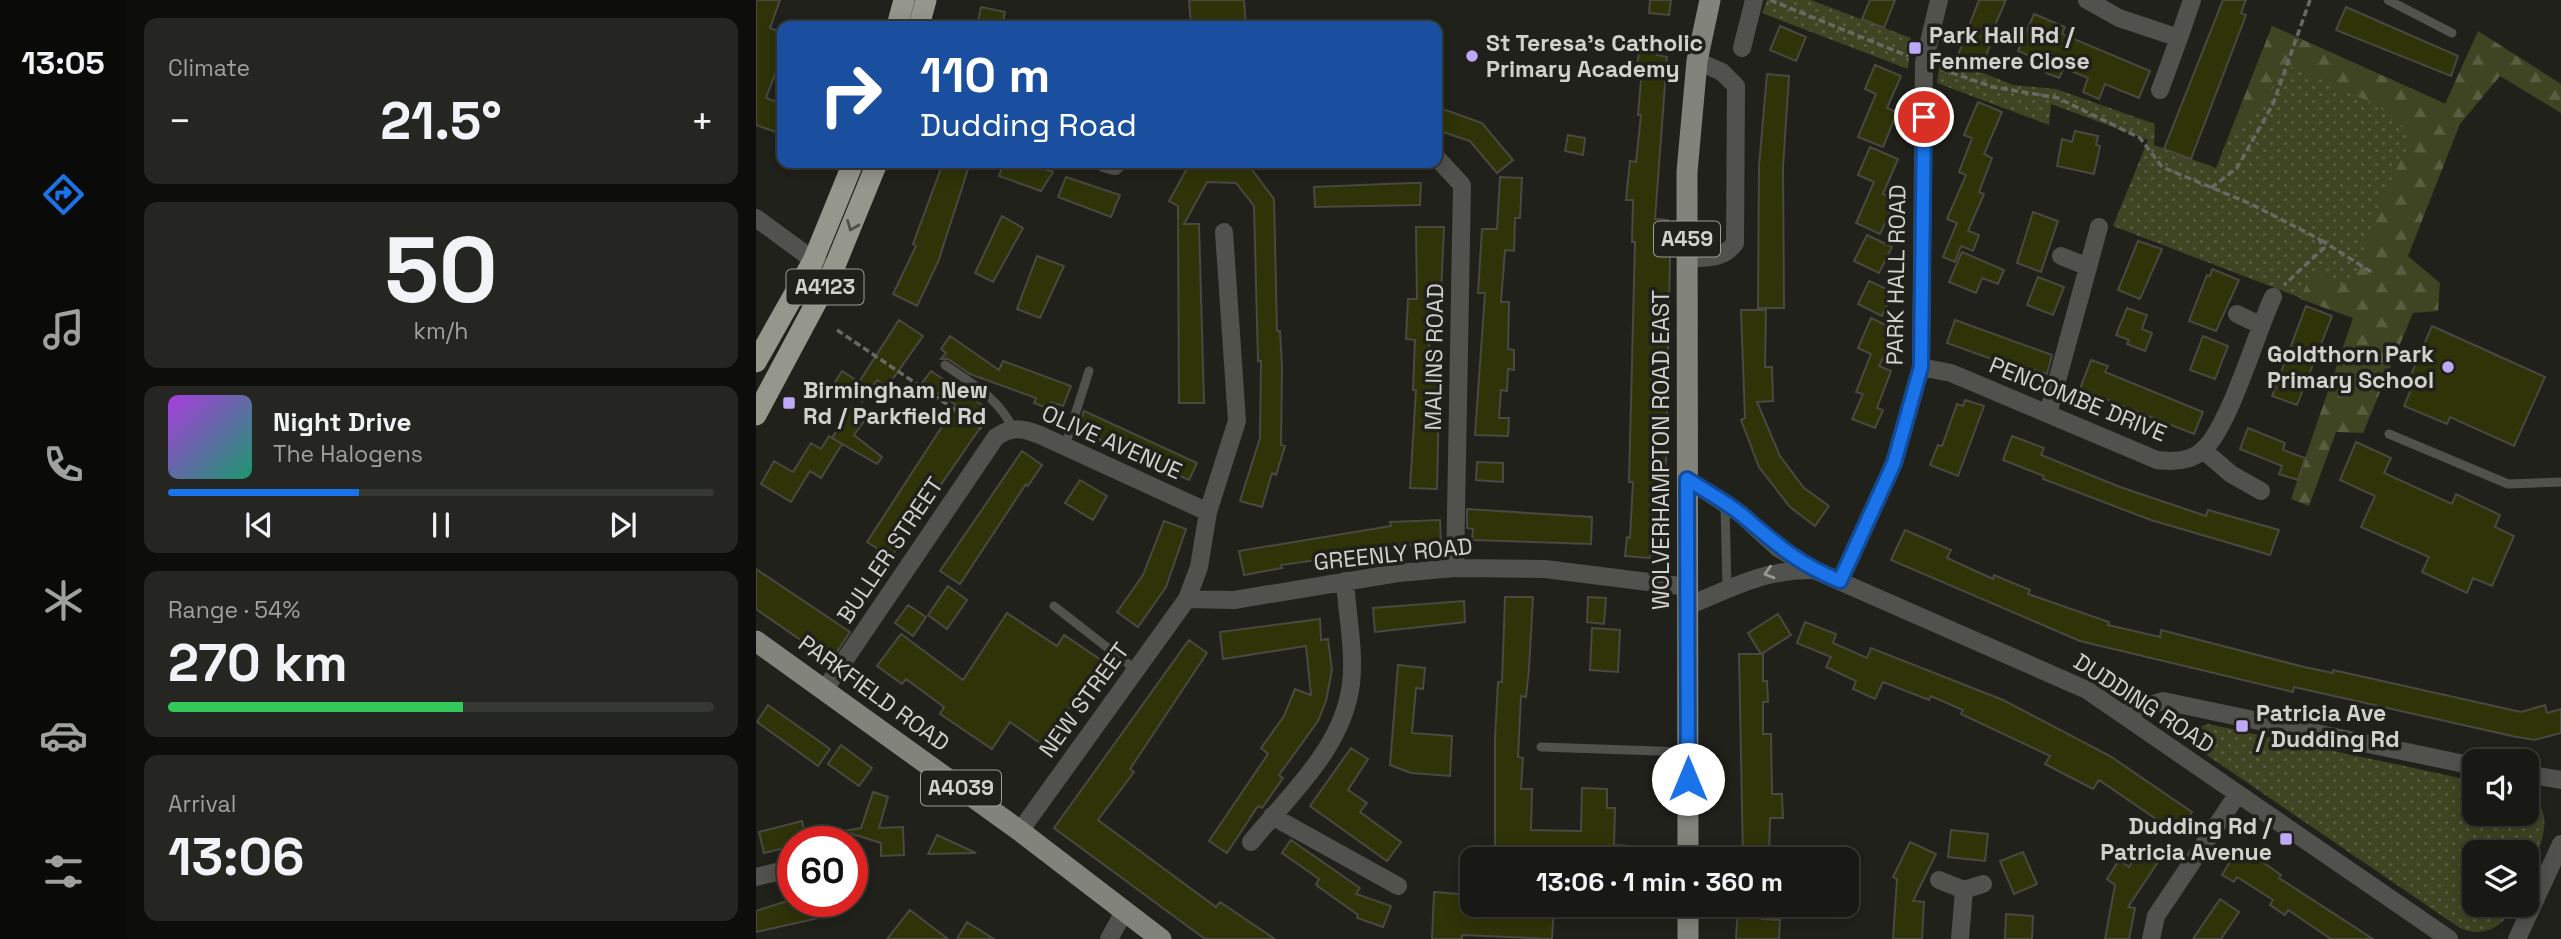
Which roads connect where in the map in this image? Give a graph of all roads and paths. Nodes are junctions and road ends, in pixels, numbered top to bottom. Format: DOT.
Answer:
graph roads {
  1 [pos="904,0"];
  2 [pos="925,0"];
  3 [pos="1710,0"];
  4 [pos="1754,0"];
  5 [pos="1770,0"];
  6 [pos="1939,0"];
  7 [pos="2087,0"];
  8 [pos="2192,0"];
  9 [pos="2310,0"];
  10 [pos="2388,0"];
  11 [pos="898,21"];
  12 [pos="920,21"];
  13 [pos="2452,33"];
  14 [pos="2179,38"];
  15 [pos="1742,48"];
  16 [pos="1697,61"];
  17 [pos="1924,63"];
  18 [pos="2160,90"];
  19 [pos="1442,163"];
  20 [pos="851,168"];
  21 [pos="875,168"];
  22 [pos="2211,188"];
  23 [pos="756,218"];
  24 [pos="2099,227"];
  25 [pos="1224,232"];
  26 [pos="2319,239"];
  27 [pos="2061,256"];
  28 [pos="1687,257"];
  29 [pos="813,261"];
  30 [pos="2088,267"];
  31 [pos="832,273"];
  32 [pos="2373,273"];
  33 [pos="2273,296"];
  34 [pos="2237,314"];
  35 [pos="2260,325"];
  36 [pos="837,330"];
  37 [pos="756,362"];
  38 [pos="945,365"];
  39 [pos="1921,367"];
  40 [pos="1089,371"];
  41 [pos="2048,414"];
  42 [pos="756,415"];
  43 [pos="1013,429"];
  44 [pos="2389,434"];
  45 [pos="996,437"];
  46 [pos="1065,446"];
  47 [pos="2203,450"];
  48 [pos="1687,479"];
  49 [pos="2561,481"];
  50 [pos="2260,491"];
  51 [pos="1725,503"];
  52 [pos="1208,512"];
  53 [pos="1455,568"];
  54 [pos="1814,570"];
  55 [pos="1345,581"];
  56 [pos="1840,581"];
  57 [pos="1727,589"];
  58 [pos="1688,597"];
  59 [pos="1187,599"];
  60 [pos="1054,606"];
  61 [pos="756,641"];
  62 [pos="1136,670"];
  63 [pos="825,689"];
  64 [pos="2124,713"];
  65 [pos="1541,747"];
  66 [pos="1688,752"];
  67 [pos="2462,763"];
  68 [pos="2539,776"];
  69 [pos="2561,780"];
  70 [pos="2237,795"];
  71 [pos="1272,816"];
  72 [pos="1020,831"];
  73 [pos="1251,842"];
  74 [pos="2561,844"];
  75 [pos="1688,847"];
  76 [pos="777,872"];
  77 [pos="756,877"];
  78 [pos="1939,880"];
  79 [pos="1983,884"];
  80 [pos="1398,886"];
  81 [pos="1964,890"];
  82 [pos="1125,910"];
  83 [pos="1688,917"];
  84 [pos="1109,939"];
  85 [pos="1161,939"];
  86 [pos="1688,939"];
  87 [pos="1960,939"];
  88 [pos="2151,939"];
  89 [pos="2448,939"];
  90 [pos="2517,939"];
  1 -- 11 [label="highway"];
  2 -- 12 [label="highway"];
  3 -- 16 [label="main road, WOLVERHAMPTON ROAD EAST / A459"];
  4 -- 15 [label="street"];
  5 -- 17 [label="path"];
  6 -- 17 [label="street, PARK HALL ROAD"];
  7 -- 14 [label="street"];
  8 -- 14 [label="street"];
  9 -- 22 [label="path"];
  10 -- 13 [label="lane"];
  14 -- 18 [label="street"];
  16 -- 28 [label="main road, WOLVERHAMPTON ROAD EAST / A459"];
  16 -- 28 [label="street"];
  17 -- 22 [label="path"];
  17 -- 39 [label="street, PARK HALL ROAD"];
  19 -- 53 [label="street, MALINS ROAD"];
  20 -- 29 [label="highway, A4123"];
  21 -- 31 [label="highway, A4123, one-way"];
  22 -- 26 [label="path"];
  23 -- 29 [label="street"];
  24 -- 30 [label="street"];
  25 -- 52 [label="street, NEW STREET"];
  26 -- 32 [label="path"];
  26 -- 33 [label="path"];
  27 -- 30 [label="street"];
  28 -- 48 [label="main road, WOLVERHAMPTON ROAD EAST / A459"];
  29 -- 31 [label="street"];
  29 -- 37 [label="highway, A4123"];
  30 -- 41 [label="street"];
  31 -- 42 [label="highway, A4123"];
  33 -- 35 [label="street"];
  34 -- 35 [label="street"];
  35 -- 47 [label="street"];
  36 -- 45 [label="path"];
  38 -- 43 [label="lane"];
  39 -- 41 [label="street, PENCOMBE DRIVE"];
  39 -- 56 [label="street, PARK HALL ROAD"];
  40 -- 46 [label="lane"];
  41 -- 47 [label="street, PENCOMBE DRIVE"];
  43 -- 45 [label="street, OLIVE AVENUE"];
  43 -- 46 [label="street, OLIVE AVENUE"];
  44 -- 49 [label="lane"];
  45 -- 63 [label="street, BULLER STREET"];
  46 -- 52 [label="street, OLIVE AVENUE"];
  47 -- 50 [label="street"];
  48 -- 51 [label="street, DUDDING ROAD"];
  48 -- 58 [label="main road, WOLVERHAMPTON ROAD EAST / A459"];
  51 -- 54 [label="street, DUDDING ROAD"];
  51 -- 57 [label="lane"];
  52 -- 59 [label="street, NEW STREET"];
  53 -- 55 [label="street, GREENLY ROAD"];
  53 -- 58 [label="street, GREENLY ROAD"];
  54 -- 56 [label="street, DUDDING ROAD"];
  54 -- 57 [label="street, one-way"];
  55 -- 59 [label="street, GREENLY ROAD"];
  55 -- 71 [label="street"];
  56 -- 64 [label="street, DUDDING ROAD"];
  57 -- 58 [label="street"];
  58 -- 66 [label="main road, WOLVERHAMPTON ROAD EAST / A459"];
  59 -- 62 [label="street, NEW STREET"];
  60 -- 62 [label="lane"];
  61 -- 63 [label="main road, PARKFIELD ROAD / A4039"];
  62 -- 72 [label="street, NEW STREET"];
  63 -- 72 [label="main road, PARKFIELD ROAD / A4039"];
  64 -- 67 [label="street"];
  64 -- 70 [label="street, DUDDING ROAD"];
  65 -- 66 [label="lane"];
  66 -- 75 [label="main road, WOLVERHAMPTON ROAD EAST / A459"];
  68 -- 69 [label="street"];
  70 -- 88 [label="street"];
  70 -- 89 [label="street, DUDDING ROAD"];
  71 -- 73 [label="street"];
  71 -- 80 [label="street"];
  72 -- 82 [label="main road, PARKFIELD ROAD / A4039"];
  74 -- 90 [label="street"];
  76 -- 77 [label="street"];
  78 -- 81 [label="street"];
  79 -- 81 [label="street"];
  81 -- 87 [label="street"];
  82 -- 84 [label="street"];
  82 -- 85 [label="main road, PARKFIELD ROAD / A4039"];
  83 -- 86 [label="main road"];
}
